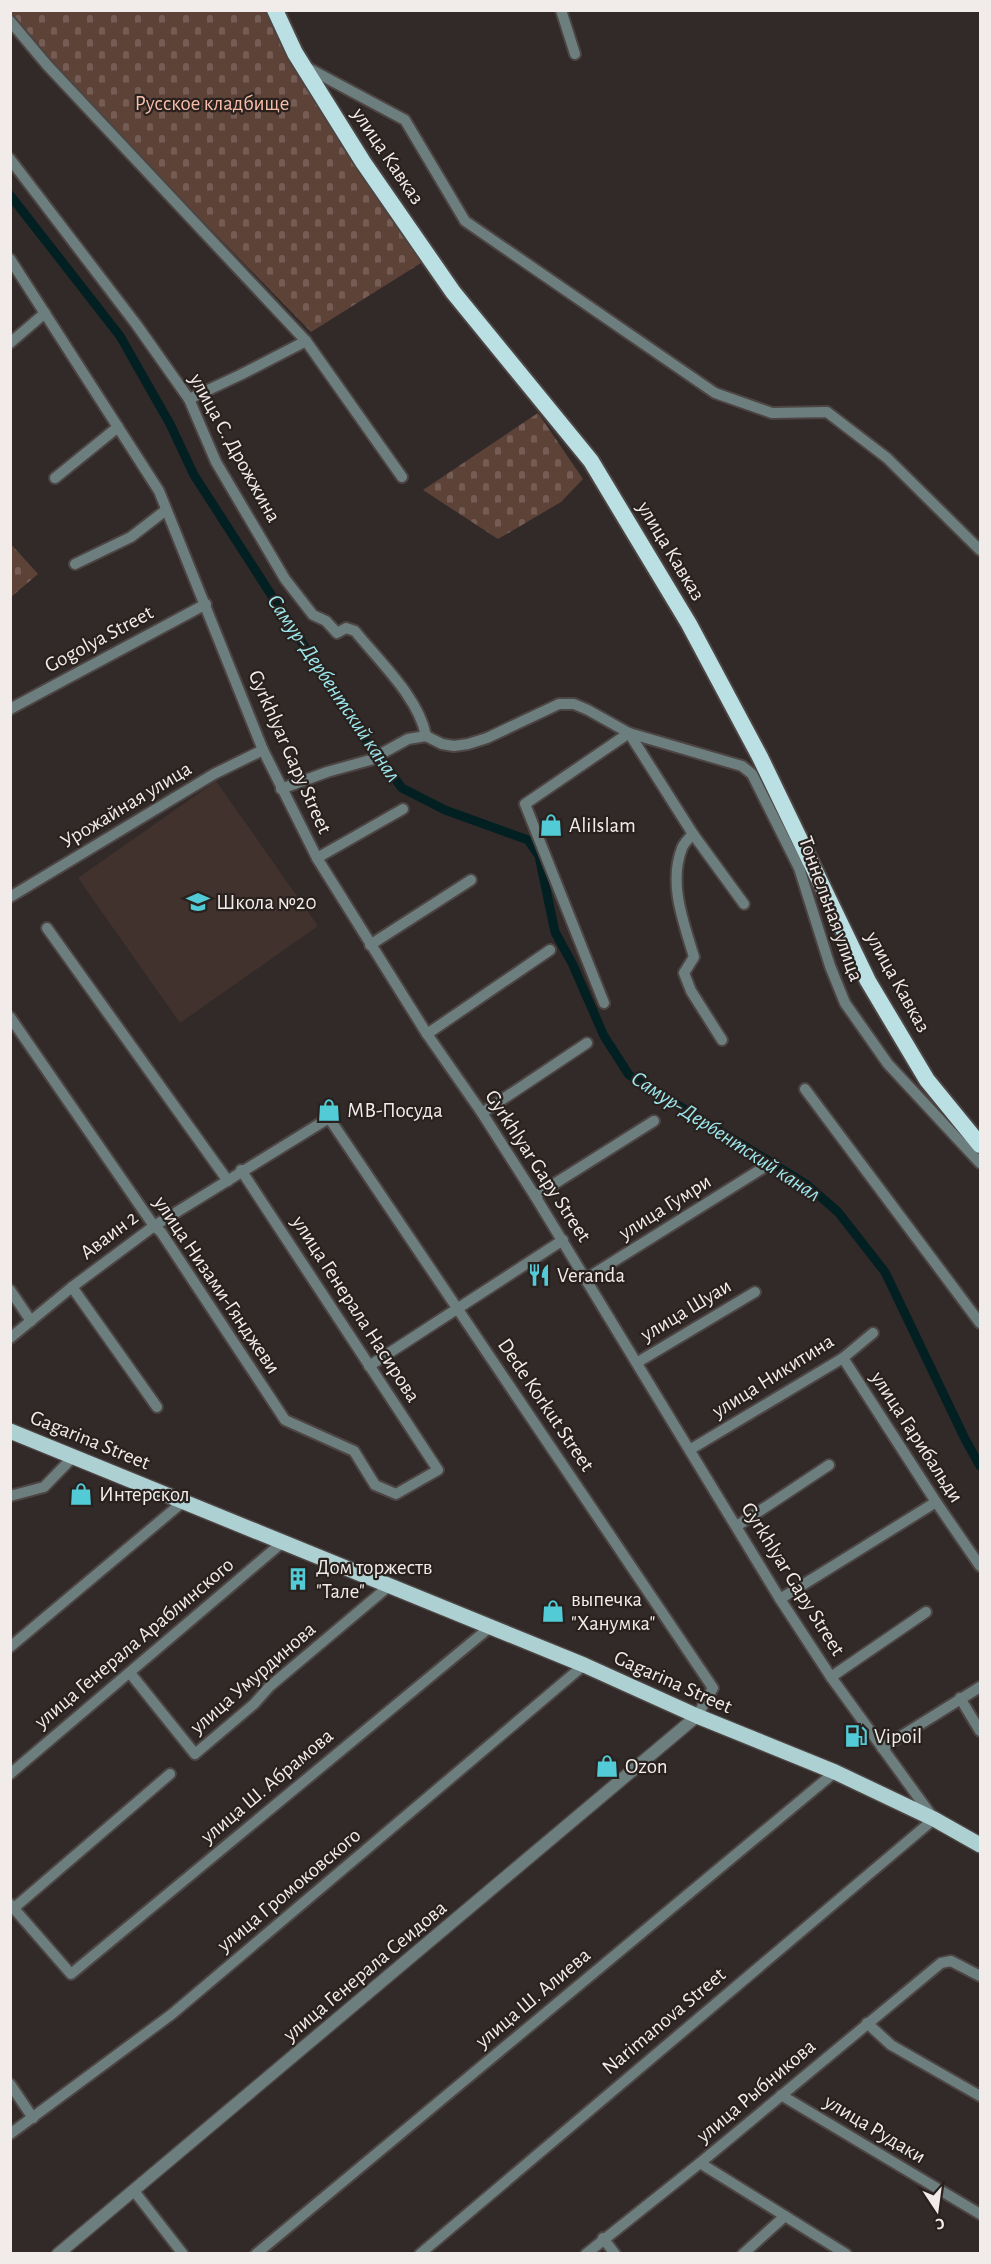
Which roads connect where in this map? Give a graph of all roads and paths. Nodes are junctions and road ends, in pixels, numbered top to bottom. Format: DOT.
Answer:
graph roads {
  1 [pos="275,10"];
  2 [pos="561,10"];
  3 [pos="10,21"];
  4 [pos="575,54"];
  5 [pos="303,66"];
  6 [pos="10,159"];
  7 [pos="10,259"];
  8 [pos="45,313"];
  9 [pos="306,341"];
  10 [pos="10,343"];
  11 [pos="189,399"];
  12 [pos="118,427"];
  13 [pos="402,477"];
  14 [pos="55,478"];
  15 [pos="166,510"];
  16 [pos="981,550"];
  17 [pos="75,564"];
  18 [pos="206,604"];
  19 [pos="10,709"];
  20 [pos="629,733"];
  21 [pos="426,736"];
  22 [pos="263,750"];
  23 [pos="760,757"];
  24 [pos="733,762"];
  25 [pos="281,789"];
  26 [pos="403,809"];
  27 [pos="693,834"];
  28 [pos="317,858"];
  29 [pos="471,880"];
  30 [pos="10,897"];
  31 [pos="744,904"];
  32 [pos="46,928"];
  33 [pos="370,945"];
  34 [pos="550,950"];
  35 [pos="604,1003"];
  36 [pos="10,1017"];
  37 [pos="427,1034"];
  38 [pos="722,1040"];
  39 [pos="587,1043"];
  40 [pos="805,1089"];
  41 [pos="482,1113"];
  42 [pos="329,1118"];
  43 [pos="654,1121"];
  44 [pos="981,1145"];
  45 [pos="981,1163"];
  46 [pos="763,1168"];
  47 [pos="241,1170"];
  48 [pos="228,1181"];
  49 [pos="536,1196"];
  50 [pos="154,1226"];
  51 [pos="563,1240"];
  52 [pos="587,1278"];
  53 [pos="72,1287"];
  54 [pos="10,1290"];
  55 [pos="755,1292"];
  56 [pos="458,1309"];
  57 [pos="31,1321"];
  58 [pos="981,1323"];
  59 [pos="873,1332"];
  60 [pos="10,1338"];
  61 [pos="843,1358"];
  62 [pos="638,1362"];
  63 [pos="369,1366"];
  64 [pos="157,1407"];
  65 [pos="10,1431"];
  66 [pos="691,1449"];
  67 [pos="73,1457"];
  68 [pos="829,1465"];
  69 [pos="438,1470"];
  70 [pos="10,1496"];
  71 [pos="184,1501"];
  72 [pos="936,1502"];
  73 [pos="737,1526"];
  74 [pos="284,1541"];
  75 [pos="981,1566"];
  76 [pos="388,1586"];
  77 [pos="780,1599"];
  78 [pos="926,1612"];
  79 [pos="489,1628"];
  80 [pos="10,1647"];
  81 [pos="584,1665"];
  82 [pos="130,1673"];
  83 [pos="831,1677"];
  84 [pos="981,1687"];
  85 [pos="960,1698"];
  86 [pos="697,1716"];
  87 [pos="981,1731"];
  88 [pos="882,1748"];
  89 [pos="835,1772"];
  90 [pos="10,1774"];
  91 [pos="170,1774"];
  92 [pos="934,1819"];
  93 [pos="981,1845"];
  94 [pos="12,1906"];
  95 [pos="981,1976"];
  96 [pos="867,2023"];
  97 [pos="10,2084"];
  98 [pos="781,2095"];
  99 [pos="981,2096"];
  100 [pos="33,2118"];
  101 [pos="10,2134"];
  102 [pos="700,2163"];
  103 [pos="134,2191"];
  104 [pos="981,2214"];
  105 [pos="785,2216"];
  106 [pos="603,2238"];
  107 [pos="58,2253"];
  108 [pos="183,2253"];
  109 [pos="256,2253"];
  110 [pos="420,2253"];
  111 [pos="586,2253"];
  112 [pos="615,2253"];
  113 [pos="743,2253"];
  114 [pos="846,2253"];
  1 -- 5 [label="highway, улица Кавказ"];
  2 -- 4 [label="street"];
  3 -- 9 [label="street"];
  5 -- 16 [label="street"];
  5 -- 23 [label="highway, улица Кавказ"];
  6 -- 11 [label="street, улица С. Дрожжина"];
  7 -- 8 [label="street"];
  8 -- 10 [label="street"];
  8 -- 12 [label="street"];
  9 -- 11 [label="street"];
  9 -- 13 [label="street"];
  11 -- 21 [label="street, улица С. Дрожжина"];
  12 -- 14 [label="street"];
  12 -- 15 [label="street"];
  15 -- 17 [label="street"];
  15 -- 18 [label="street"];
  18 -- 19 [label="street, Gogolya Street"];
  18 -- 22 [label="street, Gyrkhlyar Gapy Street"];
  20 -- 21 [label="street"];
  20 -- 24 [label="street, Тоннельная улица"];
  20 -- 27 [label="street"];
  20 -- 35 [label="street"];
  21 -- 25 [label="street"];
  22 -- 25 [label="street, Gyrkhlyar Gapy Street"];
  22 -- 30 [label="street, Урожайная улица"];
  23 -- 24 [label="street"];
  23 -- 44 [label="highway, улица Кавказ"];
  24 -- 45 [label="street, Тоннельная улица"];
  25 -- 28 [label="street, Gyrkhlyar Gapy Street"];
  26 -- 28 [label="street"];
  27 -- 31 [label="street"];
  27 -- 38 [label="street"];
  28 -- 33 [label="street, Gyrkhlyar Gapy Street"];
  29 -- 33 [label="street"];
  32 -- 48 [label="street"];
  33 -- 37 [label="street, Gyrkhlyar Gapy Street"];
  34 -- 37 [label="street"];
  36 -- 50 [label="street, улица Низами-Гянджеви"];
  37 -- 41 [label="street, Gyrkhlyar Gapy Street"];
  39 -- 41 [label="street"];
  40 -- 58 [label="street"];
  41 -- 49 [label="street, Gyrkhlyar Gapy Street"];
  42 -- 47 [label="street, Аваин 2"];
  42 -- 56 [label="street, Dede Korkut Street"];
  43 -- 49 [label="street"];
  46 -- 52 [label="street, улица Гумри"];
  47 -- 48 [label="street, Аваин 2"];
  47 -- 63 [label="street, улица Генерала Насирова"];
  48 -- 50 [label="street, Аваин 2"];
  49 -- 51 [label="street, Gyrkhlyar Gapy Street"];
  50 -- 53 [label="street, Аваин 2"];
  50 -- 69 [label="street, улица Низами-Гянджеви"];
  51 -- 52 [label="street, Gyrkhlyar Gapy Street"];
  51 -- 56 [label="street"];
  52 -- 62 [label="street, Gyrkhlyar Gapy Street"];
  53 -- 57 [label="street, Аваин 2"];
  53 -- 64 [label="street"];
  54 -- 57 [label="street"];
  55 -- 62 [label="street, улица Шуаи"];
  56 -- 63 [label="street"];
  56 -- 86 [label="street, Dede Korkut Street"];
  57 -- 60 [label="street, Аваин 2"];
  59 -- 61 [label="street, улица Никитина"];
  61 -- 66 [label="street, улица Никитина"];
  61 -- 72 [label="street, улица Гарибальди"];
  62 -- 66 [label="street, Gyrkhlyar Gapy Street"];
  63 -- 69 [label="street, улица Генерала Насирова"];
  65 -- 67 [label="main road, Gagarina Street"];
  66 -- 73 [label="street, Gyrkhlyar Gapy Street"];
  67 -- 70 [label="street"];
  67 -- 71 [label="main road, Gagarina Street"];
  68 -- 73 [label="street"];
  71 -- 74 [label="main road, Gagarina Street"];
  71 -- 80 [label="street"];
  72 -- 75 [label="street, улица Гарибальди"];
  72 -- 77 [label="street"];
  73 -- 77 [label="street, Gyrkhlyar Gapy Street"];
  74 -- 76 [label="main road, Gagarina Street"];
  74 -- 82 [label="street, улица Генерала Араблинского"];
  76 -- 79 [label="main road, Gagarina Street"];
  76 -- 82 [label="street, улица Умурдинова"];
  77 -- 83 [label="street, Gyrkhlyar Gapy Street"];
  78 -- 83 [label="street"];
  79 -- 81 [label="main road, Gagarina Street"];
  79 -- 94 [label="street, улица Ш. Абрамова"];
  81 -- 86 [label="main road, Gagarina Street"];
  81 -- 100 [label="street, улица Громоковского"];
  82 -- 90 [label="street, улица Генерала Араблинского"];
  83 -- 88 [label="street, Gyrkhlyar Gapy Street"];
  84 -- 85 [label="street"];
  85 -- 87 [label="street"];
  85 -- 88 [label="street"];
  86 -- 89 [label="main road, Gagarina Street"];
  86 -- 103 [label="street, улица Генерала Сеидова"];
  88 -- 92 [label="street, Gyrkhlyar Gapy Street"];
  89 -- 92 [label="main road, Gagarina Street"];
  89 -- 109 [label="street, улица Ш. Алиева"];
  91 -- 94 [label="street"];
  92 -- 93 [label="main road, Gagarina Street"];
  92 -- 110 [label="street, Narimanova Street"];
  95 -- 96 [label="street, улица Рыбникова"];
  96 -- 98 [label="street, улица Рыбникова"];
  96 -- 99 [label="street"];
  97 -- 100 [label="street"];
  98 -- 102 [label="street, улица Рыбникова"];
  98 -- 104 [label="street, улица Рудаки"];
  100 -- 101 [label="street, улица Громоковского"];
  102 -- 105 [label="street"];
  102 -- 106 [label="street, улица Рыбникова"];
  103 -- 107 [label="street, улица Генерала Сеидова"];
  103 -- 108 [label="street"];
  105 -- 113 [label="street"];
  105 -- 114 [label="street"];
  106 -- 111 [label="street, улица Рыбникова"];
  106 -- 112 [label="street"];
}
